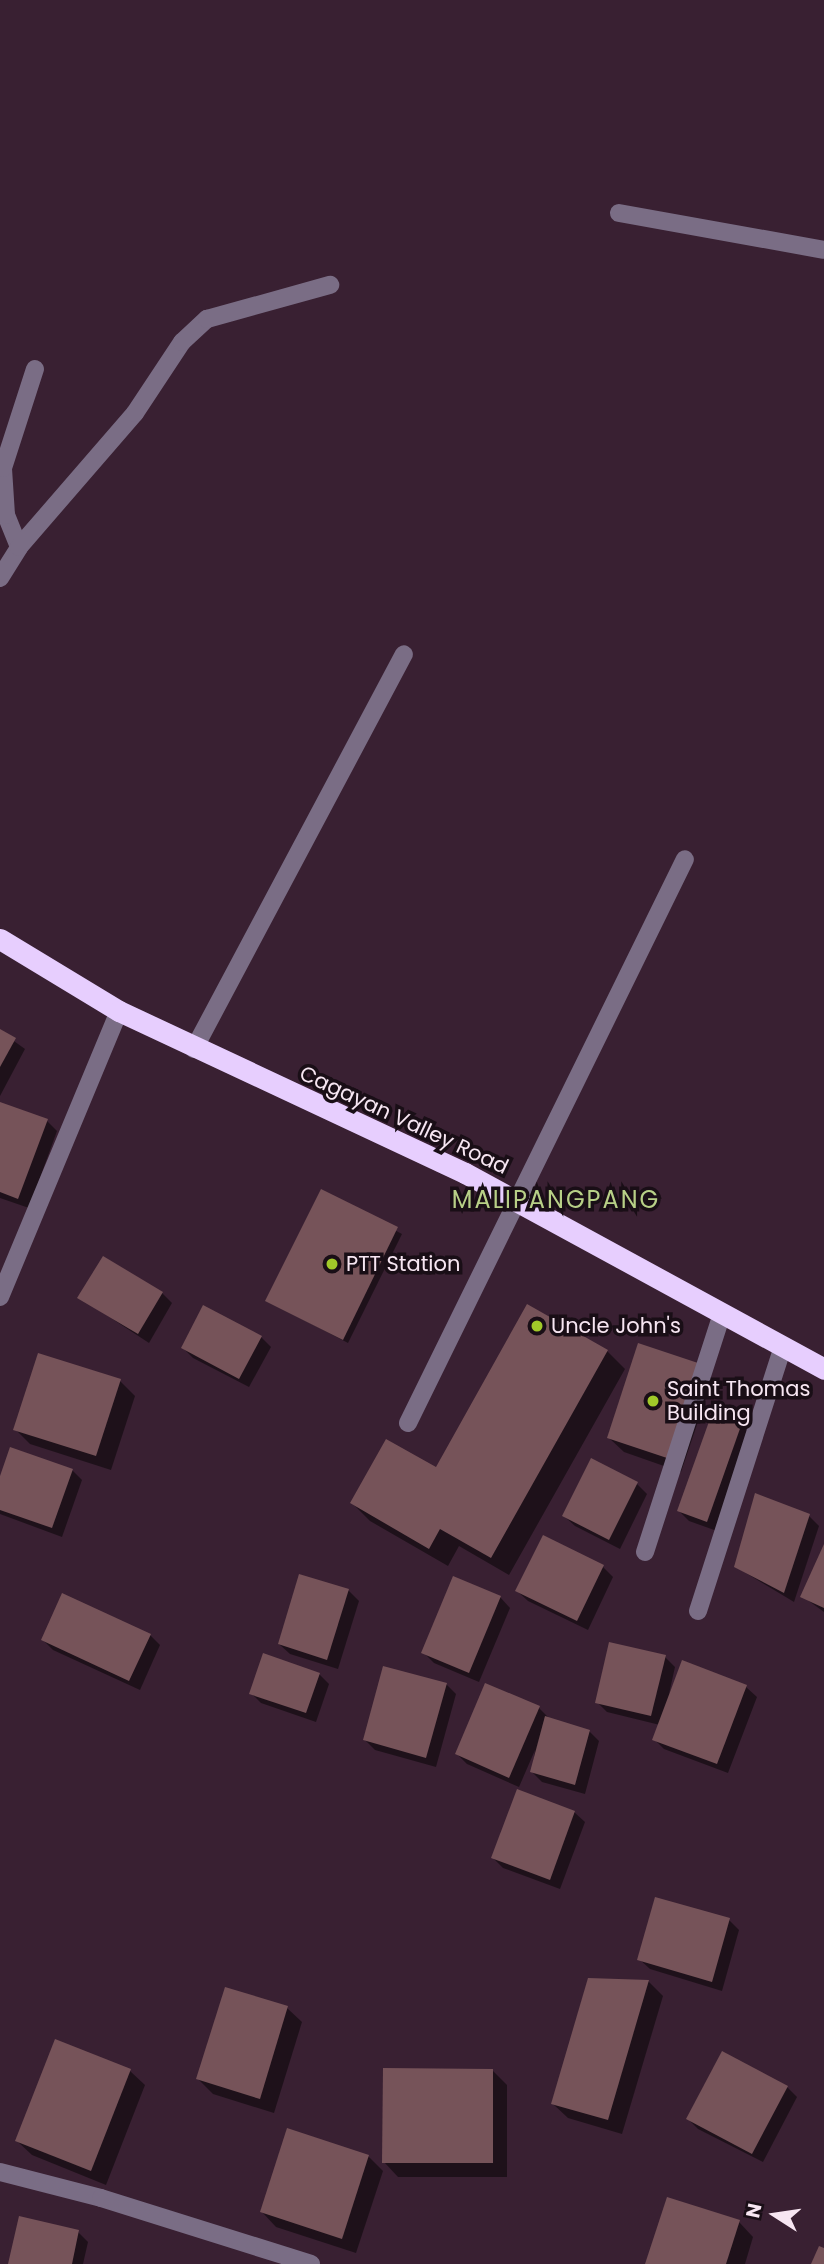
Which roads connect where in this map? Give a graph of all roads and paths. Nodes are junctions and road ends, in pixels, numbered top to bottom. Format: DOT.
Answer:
graph roads {
  1 [pos="619,213"];
  2 [pos="824,250"];
  3 [pos="330,285"];
  4 [pos="35,369"];
  5 [pos="19,547"];
  6 [pos="0,578"];
  7 [pos="404,654"];
  8 [pos="685,859"];
  9 [pos="0,939"];
  10 [pos="119,1011"];
  11 [pos="194,1049"];
  12 [pos="517,1201"];
  13 [pos="0,1297"];
  14 [pos="722,1313"];
  15 [pos="783,1347"];
  16 [pos="824,1369"];
  17 [pos="408,1423"];
  18 [pos="645,1552"];
  19 [pos="698,1611"];
  20 [pos="0,2172"];
  21 [pos="311,2264"];
  1 -- 2 [label="street"];
  3 -- 5 [label="street"];
  4 -- 5 [label="street"];
  5 -- 6 [label="street"];
  7 -- 11 [label="street"];
  8 -- 12 [label="street"];
  9 -- 10 [label="highway, Cagayan Valley Road"];
  10 -- 11 [label="highway, Cagayan Valley Road"];
  10 -- 13 [label="street"];
  11 -- 12 [label="highway, Cagayan Valley Road"];
  12 -- 14 [label="highway, Cagayan Valley Road"];
  12 -- 17 [label="street"];
  14 -- 15 [label="highway, Cagayan Valley Road"];
  14 -- 18 [label="street"];
  15 -- 16 [label="highway, Cagayan Valley Road"];
  15 -- 19 [label="street"];
  20 -- 21 [label="street"];
}
